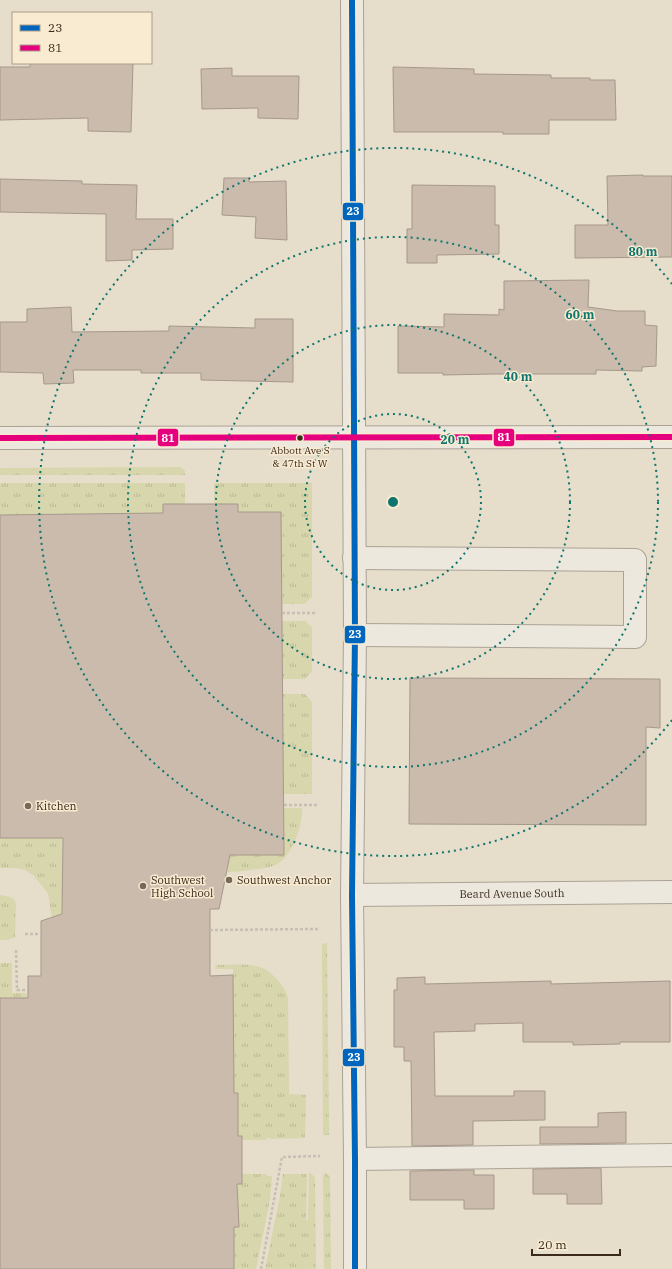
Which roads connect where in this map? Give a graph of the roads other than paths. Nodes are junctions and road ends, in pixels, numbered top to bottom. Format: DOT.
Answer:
graph roads {
  1 [pos="352,0"];
  2 [pos="672,437"];
  3 [pos="0,438"];
  4 [pos="354,438"];
  5 [pos="354,558"];
  6 [pos="355,635"];
  7 [pos="672,892"];
  8 [pos="352,894"];
  9 [pos="672,1155"];
  10 [pos="355,1159"];
  11 [pos="355,1269"];
  1 -- 4 [label="street"];
  2 -- 4 [label="street"];
  3 -- 4 [label="street"];
  4 -- 5 [label="street"];
  5 -- 6 [label="street"];
  5 -- 6 [label="street"];
  6 -- 8 [label="street"];
  7 -- 8 [label="street, Beard Avenue South"];
  8 -- 10 [label="street"];
  9 -- 10 [label="street"];
  10 -- 11 [label="street"];
}
